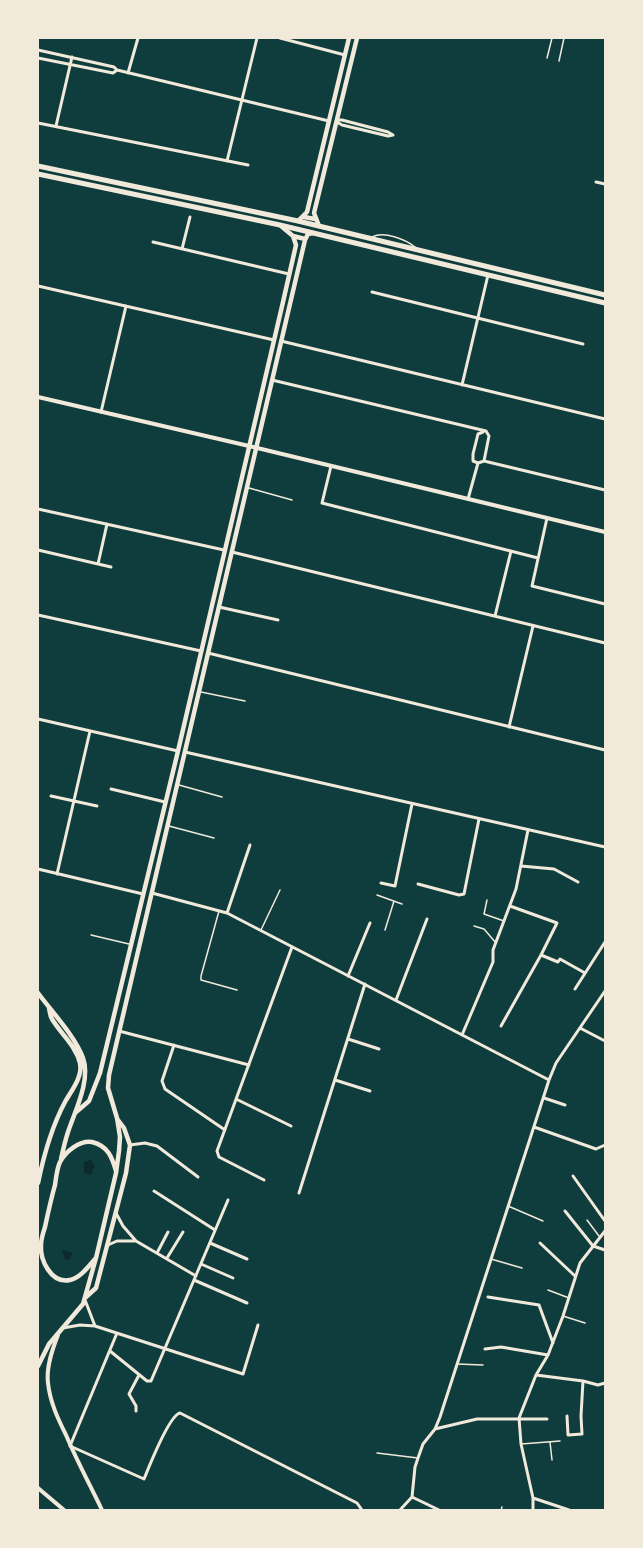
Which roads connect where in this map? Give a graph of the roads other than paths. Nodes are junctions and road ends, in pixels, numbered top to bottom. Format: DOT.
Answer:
graph roads {
  1 [pos="138,38"];
  2 [pos="257,38"];
  3 [pos="280,38"];
  4 [pos="349,38"];
  5 [pos="357,38"];
  6 [pos="552,38"];
  7 [pos="564,38"];
  8 [pos="38,50"];
  9 [pos="345,55"];
  10 [pos="38,58"];
  11 [pos="72,58"];
  12 [pos="547,58"];
  13 [pos="559,61"];
  14 [pos="70,65"];
  15 [pos="117,70"];
  16 [pos="128,73"];
  17 [pos="242,100"];
  18 [pos="329,121"];
  19 [pos="337,121"];
  20 [pos="38,123"];
  21 [pos="56,126"];
  22 [pos="227,161"];
  23 [pos="38,166"];
  24 [pos="248,166"];
  25 [pos="38,174"];
  26 [pos="596,182"];
  27 [pos="605,184"];
  28 [pos="190,217"];
  29 [pos="304,217"];
  30 [pos="315,219"];
  31 [pos="298,221"];
  32 [pos="280,225"];
  33 [pos="319,226"];
  34 [pos="315,233"];
  35 [pos="293,236"];
  36 [pos="306,239"];
  37 [pos="153,242"];
  38 [pos="182,249"];
  39 [pos="290,274"];
  40 [pos="488,275"];
  41 [pos="38,286"];
  42 [pos="372,292"];
  43 [pos="605,295"];
  44 [pos="283,302"];
  45 [pos="605,303"];
  46 [pos="290,304"];
  47 [pos="126,306"];
  48 [pos="478,318"];
  49 [pos="274,340"];
  50 [pos="281,341"];
  51 [pos="583,344"];
  52 [pos="272,380"];
  53 [pos="462,385"];
  54 [pos="38,398"];
  55 [pos="101,412"];
  56 [pos="605,419"];
  57 [pos="486,431"];
  58 [pos="249,446"];
  59 [pos="256,448"];
  60 [pos="484,462"];
  61 [pos="478,463"];
  62 [pos="331,466"];
  63 [pos="247,487"];
  64 [pos="605,490"];
  65 [pos="468,499"];
  66 [pos="292,500"];
  67 [pos="38,509"];
  68 [pos="547,518"];
  69 [pos="107,524"];
  70 [pos="605,532"];
  71 [pos="38,550"];
  72 [pos="224,550"];
  73 [pos="511,551"];
  74 [pos="232,552"];
  75 [pos="538,558"];
  76 [pos="98,564"];
  77 [pos="110,567"];
  78 [pos="605,604"];
  79 [pos="219,607"];
  80 [pos="38,615"];
  81 [pos="495,616"];
  82 [pos="278,620"];
  83 [pos="533,626"];
  84 [pos="605,643"];
  85 [pos="201,651"];
  86 [pos="208,653"];
  87 [pos="199,692"];
  88 [pos="245,701"];
  89 [pos="38,719"];
  90 [pos="509,727"];
  91 [pos="90,731"];
  92 [pos="605,750"];
  93 [pos="178,751"];
  94 [pos="185,752"];
  95 [pos="177,784"];
  96 [pos="111,789"];
  97 [pos="51,796"];
  98 [pos="222,797"];
  99 [pos="74,801"];
  100 [pos="165,802"];
  101 [pos="412,804"];
  102 [pos="97,806"];
  103 [pos="479,819"];
  104 [pos="167,826"];
  105 [pos="528,830"];
  106 [pos="214,838"];
  107 [pos="250,845"];
  108 [pos="605,847"];
  109 [pos="154,849"];
  110 [pos="162,851"];
  111 [pos="521,866"];
  112 [pos="38,869"];
  113 [pos="57,874"];
  114 [pos="578,882"];
  115 [pos="381,883"];
  116 [pos="418,884"];
  117 [pos="280,890"];
  118 [pos="152,893"];
  119 [pos="143,894"];
  120 [pos="377,895"];
  121 [pos="487,900"];
  122 [pos="394,901"];
  123 [pos="402,904"];
  124 [pos="510,906"];
  125 [pos="219,911"];
  126 [pos="227,913"];
  127 [pos="427,919"];
  128 [pos="504,921"];
  129 [pos="370,923"];
  130 [pos="474,926"];
  131 [pos="260,930"];
  132 [pos="384,930"];
  133 [pos="91,935"];
  134 [pos="605,942"];
  135 [pos="496,943"];
  136 [pos="131,945"];
  137 [pos="292,947"];
  138 [pos="541,955"];
  139 [pos="585,973"];
  140 [pos="348,976"];
  141 [pos="365,984"];
  142 [pos="575,989"];
  143 [pos="236,990"];
  144 [pos="605,991"];
  145 [pos="38,993"];
  146 [pos="396,1000"];
  147 [pos="49,1008"];
  148 [pos="501,1026"];
  149 [pos="580,1028"];
  150 [pos="119,1031"];
  151 [pos="462,1035"];
  152 [pos="348,1039"];
  153 [pos="605,1041"];
  154 [pos="174,1045"];
  155 [pos="379,1049"];
  156 [pos="249,1065"];
  157 [pos="335,1080"];
  158 [pos="549,1080"];
  159 [pos="370,1091"];
  160 [pos="544,1098"];
  161 [pos="236,1099"];
  162 [pos="565,1105"];
  163 [pos="75,1113"];
  164 [pos="117,1118"];
  165 [pos="291,1126"];
  166 [pos="534,1127"];
  167 [pos="225,1130"];
  168 [pos="130,1145"];
  169 [pos="605,1145"];
  170 [pos="60,1162"];
  171 [pos="116,1173"];
  172 [pos="573,1176"];
  173 [pos="198,1177"];
  174 [pos="264,1180"];
  175 [pos="38,1183"];
  176 [pos="154,1192"];
  177 [pos="299,1193"];
  178 [pos="228,1200"];
  179 [pos="508,1206"];
  180 [pos="565,1211"];
  181 [pos="116,1213"];
  182 [pos="587,1220"];
  183 [pos="543,1221"];
  184 [pos="605,1221"];
  185 [pos="215,1230"];
  186 [pos="605,1231"];
  187 [pos="168,1232"];
  188 [pos="183,1232"];
  189 [pos="600,1236"];
  190 [pos="136,1241"];
  191 [pos="210,1242"];
  192 [pos="540,1243"];
  193 [pos="108,1245"];
  194 [pos="40,1246"];
  195 [pos="592,1246"];
  196 [pos="605,1250"];
  197 [pos="38,1251"];
  198 [pos="157,1253"];
  199 [pos="96,1258"];
  200 [pos="166,1258"];
  201 [pos="247,1259"];
  202 [pos="491,1259"];
  203 [pos="201,1264"];
  204 [pos="522,1268"];
  205 [pos="196,1276"];
  206 [pos="575,1276"];
  207 [pos="233,1278"];
  208 [pos="194,1280"];
  209 [pos="548,1290"];
  210 [pos="488,1297"];
  211 [pos="85,1298"];
  212 [pos="569,1298"];
  213 [pos="247,1303"];
  214 [pos="563,1316"];
  215 [pos="585,1323"];
  216 [pos="258,1325"];
  217 [pos="95,1326"];
  218 [pos="63,1328"];
  219 [pos="117,1333"];
  220 [pos="58,1334"];
  221 [pos="553,1343"];
  222 [pos="166,1348"];
  223 [pos="485,1349"];
  224 [pos="110,1351"];
  225 [pos="548,1355"];
  226 [pos="457,1364"];
  227 [pos="483,1365"];
  228 [pos="38,1366"];
  229 [pos="139,1375"];
  230 [pos="536,1375"];
  231 [pos="583,1381"];
  232 [pos="605,1383"];
  233 [pos="136,1411"];
  234 [pos="567,1416"];
  235 [pos="519,1418"];
  236 [pos="547,1419"];
  237 [pos="435,1429"];
  238 [pos="560,1441"];
  239 [pos="550,1442"];
  240 [pos="521,1444"];
  241 [pos="70,1446"];
  242 [pos="377,1453"];
  243 [pos="418,1458"];
  244 [pos="552,1460"];
  245 [pos="38,1488"];
  246 [pos="412,1497"];
  247 [pos="533,1498"];
  248 [pos="502,1507"];
  249 [pos="64,1510"];
  250 [pos="102,1510"];
  251 [pos="362,1510"];
  252 [pos="400,1510"];
  253 [pos="439,1510"];
  254 [pos="501,1510"];
  255 [pos="533,1510"];
  256 [pos="569,1510"];
  1 -- 16 [label="street"];
  2 -- 17 [label="street"];
  3 -- 9 [label="street"];
  4 -- 9 [label="main road"];
  5 -- 19 [label="main road"];
  6 -- 12 [label="lane"];
  7 -- 13 [label="lane"];
  8 -- 11 [label="street"];
  9 -- 18 [label="main road"];
  10 -- 14 [label="street"];
  11 -- 14 [label="street"];
  11 -- 15 [label="street"];
  14 -- 15 [label="street"];
  14 -- 21 [label="street"];
  15 -- 16 [label="street"];
  16 -- 17 [label="street"];
  17 -- 18 [label="street"];
  17 -- 22 [label="street"];
  18 -- 29 [label="main road"];
  19 -- 19 [label="street"];
  19 -- 30 [label="main road"];
  20 -- 21 [label="street"];
  21 -- 22 [label="street"];
  22 -- 24 [label="street"];
  23 -- 31 [label="main road"];
  25 -- 32 [label="main road"];
  26 -- 27 [label="street"];
  28 -- 38 [label="street"];
  29 -- 30 [label="main road"];
  29 -- 31 [label="main road"];
  30 -- 33 [label="main road"];
  31 -- 33 [label="main road"];
  32 -- 34 [label="main road"];
  32 -- 35 [label="main road"];
  33 -- 43 [label="main road"];
  34 -- 36 [label="main road"];
  34 -- 40 [label="main road"];
  35 -- 36 [label="main road"];
  35 -- 39 [label="main road"];
  36 -- 46 [label="main road"];
  37 -- 38 [label="street"];
  38 -- 39 [label="street"];
  39 -- 44 [label="main road"];
  40 -- 45 [label="main road"];
  40 -- 48 [label="street"];
  41 -- 47 [label="street"];
  42 -- 48 [label="street"];
  44 -- 46 [label="main road"];
  44 -- 49 [label="main road"];
  46 -- 50 [label="main road"];
  47 -- 49 [label="street"];
  47 -- 55 [label="street"];
  48 -- 51 [label="street"];
  48 -- 53 [label="street"];
  49 -- 58 [label="main road"];
  50 -- 52 [label="main road"];
  50 -- 53 [label="street"];
  52 -- 57 [label="street"];
  52 -- 59 [label="main road"];
  53 -- 56 [label="street"];
  54 -- 55 [label="street"];
  55 -- 58 [label="street"];
  57 -- 60 [label="street"];
  57 -- 61 [label="street"];
  58 -- 59 [label="street"];
  58 -- 72 [label="main road"];
  59 -- 62 [label="street"];
  59 -- 63 [label="main road"];
  60 -- 61 [label="street"];
  60 -- 64 [label="street"];
  61 -- 65 [label="street"];
  62 -- 65 [label="street"];
  62 -- 73 [label="street"];
  63 -- 66 [label="lane"];
  63 -- 74 [label="main road"];
  65 -- 68 [label="street"];
  67 -- 69 [label="street"];
  68 -- 70 [label="street"];
  68 -- 75 [label="street"];
  69 -- 72 [label="street"];
  69 -- 76 [label="street"];
  71 -- 76 [label="street"];
  72 -- 85 [label="main road"];
  73 -- 75 [label="street"];
  73 -- 81 [label="street"];
  74 -- 79 [label="main road"];
  74 -- 81 [label="street"];
  75 -- 78 [label="street"];
  76 -- 77 [label="street"];
  79 -- 82 [label="street"];
  79 -- 86 [label="main road"];
  80 -- 85 [label="street"];
  81 -- 83 [label="street"];
  83 -- 84 [label="street"];
  83 -- 90 [label="street"];
  85 -- 93 [label="main road"];
  86 -- 87 [label="main road"];
  86 -- 90 [label="street"];
  87 -- 88 [label="lane"];
  87 -- 94 [label="main road"];
  89 -- 91 [label="street"];
  90 -- 92 [label="street"];
  91 -- 93 [label="street"];
  91 -- 99 [label="street"];
  93 -- 100 [label="main road"];
  94 -- 95 [label="main road"];
  94 -- 101 [label="street"];
  95 -- 98 [label="lane"];
  95 -- 104 [label="main road"];
  96 -- 100 [label="street"];
  97 -- 99 [label="street"];
  99 -- 102 [label="street"];
  99 -- 113 [label="street"];
  100 -- 109 [label="main road"];
  101 -- 103 [label="street"];
  101 -- 115 [label="street"];
  103 -- 105 [label="street"];
  103 -- 116 [label="street"];
  104 -- 106 [label="lane"];
  104 -- 110 [label="main road"];
  105 -- 108 [label="street"];
  105 -- 111 [label="street"];
  107 -- 126 [label="street"];
  109 -- 110 [label="main road"];
  109 -- 119 [label="main road"];
  110 -- 118 [label="main road"];
  111 -- 114 [label="street"];
  111 -- 124 [label="street"];
  112 -- 113 [label="street"];
  113 -- 119 [label="street"];
  117 -- 131 [label="lane"];
  118 -- 125 [label="street"];
  118 -- 150 [label="main road"];
  119 -- 136 [label="main road"];
  120 -- 122 [label="lane"];
  121 -- 128 [label="lane"];
  122 -- 123 [label="lane"];
  122 -- 132 [label="lane"];
  124 -- 128 [label="street"];
  124 -- 138 [label="street"];
  125 -- 126 [label="street"];
  125 -- 143 [label="lane"];
  126 -- 131 [label="street"];
  127 -- 146 [label="street"];
  128 -- 135 [label="street"];
  129 -- 140 [label="street"];
  130 -- 135 [label="lane"];
  131 -- 137 [label="street"];
  133 -- 136 [label="lane"];
  134 -- 139 [label="street"];
  135 -- 151 [label="street"];
  136 -- 163 [label="main road"];
  137 -- 140 [label="street"];
  137 -- 156 [label="street"];
  138 -- 139 [label="street"];
  138 -- 148 [label="street"];
  139 -- 142 [label="street"];
  140 -- 141 [label="street"];
  141 -- 146 [label="street"];
  141 -- 152 [label="street"];
  144 -- 149 [label="street"];
  145 -- 147 [label="main road"];
  146 -- 151 [label="street"];
  147 -- 163 [label="main road"];
  147 -- 175 [label="main road"];
  149 -- 153 [label="street"];
  149 -- 158 [label="street"];
  150 -- 154 [label="street"];
  150 -- 164 [label="main road"];
  151 -- 158 [label="street"];
  152 -- 155 [label="street"];
  152 -- 157 [label="street"];
  154 -- 156 [label="street"];
  154 -- 167 [label="street"];
  156 -- 161 [label="street"];
  157 -- 159 [label="street"];
  157 -- 177 [label="street"];
  158 -- 160 [label="street"];
  160 -- 162 [label="street"];
  160 -- 166 [label="street"];
  161 -- 165 [label="street"];
  161 -- 167 [label="street"];
  163 -- 170 [label="main road"];
  164 -- 168 [label="main road"];
  164 -- 171 [label="main road"];
  166 -- 169 [label="street"];
  166 -- 179 [label="street"];
  167 -- 174 [label="street"];
  168 -- 173 [label="street"];
  168 -- 181 [label="main road"];
  170 -- 171 [label="main road"];
  170 -- 194 [label="main road"];
  171 -- 199 [label="main road"];
  172 -- 184 [label="street"];
  176 -- 185 [label="street"];
  178 -- 185 [label="street"];
  179 -- 183 [label="lane"];
  179 -- 202 [label="street"];
  180 -- 195 [label="street"];
  181 -- 190 [label="street"];
  181 -- 193 [label="main road"];
  182 -- 189 [label="lane"];
  185 -- 191 [label="street"];
  186 -- 189 [label="street"];
  187 -- 198 [label="street"];
  188 -- 200 [label="street"];
  189 -- 195 [label="street"];
  190 -- 193 [label="street"];
  190 -- 198 [label="street"];
  191 -- 201 [label="street"];
  191 -- 203 [label="street"];
  192 -- 206 [label="street"];
  193 -- 211 [label="main road"];
  194 -- 197 [label="main road"];
  194 -- 199 [label="main road"];
  195 -- 196 [label="street"];
  195 -- 206 [label="street"];
  198 -- 200 [label="street"];
  199 -- 211 [label="main road"];
  200 -- 205 [label="street"];
  202 -- 204 [label="lane"];
  202 -- 226 [label="street"];
  203 -- 205 [label="street"];
  203 -- 207 [label="street"];
  205 -- 208 [label="street"];
  206 -- 212 [label="street"];
  208 -- 213 [label="street"];
  208 -- 222 [label="street"];
  209 -- 212 [label="lane"];
  210 -- 221 [label="street"];
  211 -- 217 [label="street"];
  211 -- 218 [label="main road"];
  212 -- 214 [label="street"];
  214 -- 215 [label="lane"];
  214 -- 221 [label="street"];
  216 -- 222 [label="street"];
  217 -- 218 [label="street"];
  217 -- 219 [label="street"];
  218 -- 220 [label="main road"];
  219 -- 222 [label="street"];
  219 -- 224 [label="street"];
  220 -- 228 [label="main road"];
  220 -- 241 [label="street"];
  221 -- 225 [label="street"];
  222 -- 229 [label="street"];
  223 -- 225 [label="street"];
  224 -- 229 [label="street"];
  224 -- 241 [label="street"];
  225 -- 230 [label="street"];
  226 -- 227 [label="lane"];
  226 -- 237 [label="street"];
  229 -- 233 [label="street"];
  230 -- 231 [label="street"];
  230 -- 235 [label="street"];
  231 -- 232 [label="street"];
  231 -- 234 [label="street"];
  235 -- 236 [label="street"];
  235 -- 237 [label="street"];
  235 -- 240 [label="street"];
  237 -- 243 [label="street"];
  238 -- 239 [label="lane"];
  239 -- 240 [label="lane"];
  239 -- 244 [label="lane"];
  240 -- 247 [label="street"];
  241 -- 250 [label="street"];
  241 -- 251 [label="street"];
  242 -- 243 [label="lane"];
  243 -- 246 [label="street"];
  245 -- 249 [label="street"];
  246 -- 252 [label="street"];
  246 -- 253 [label="street"];
  247 -- 255 [label="street"];
  247 -- 256 [label="street"];
  248 -- 254 [label="lane"];
}
